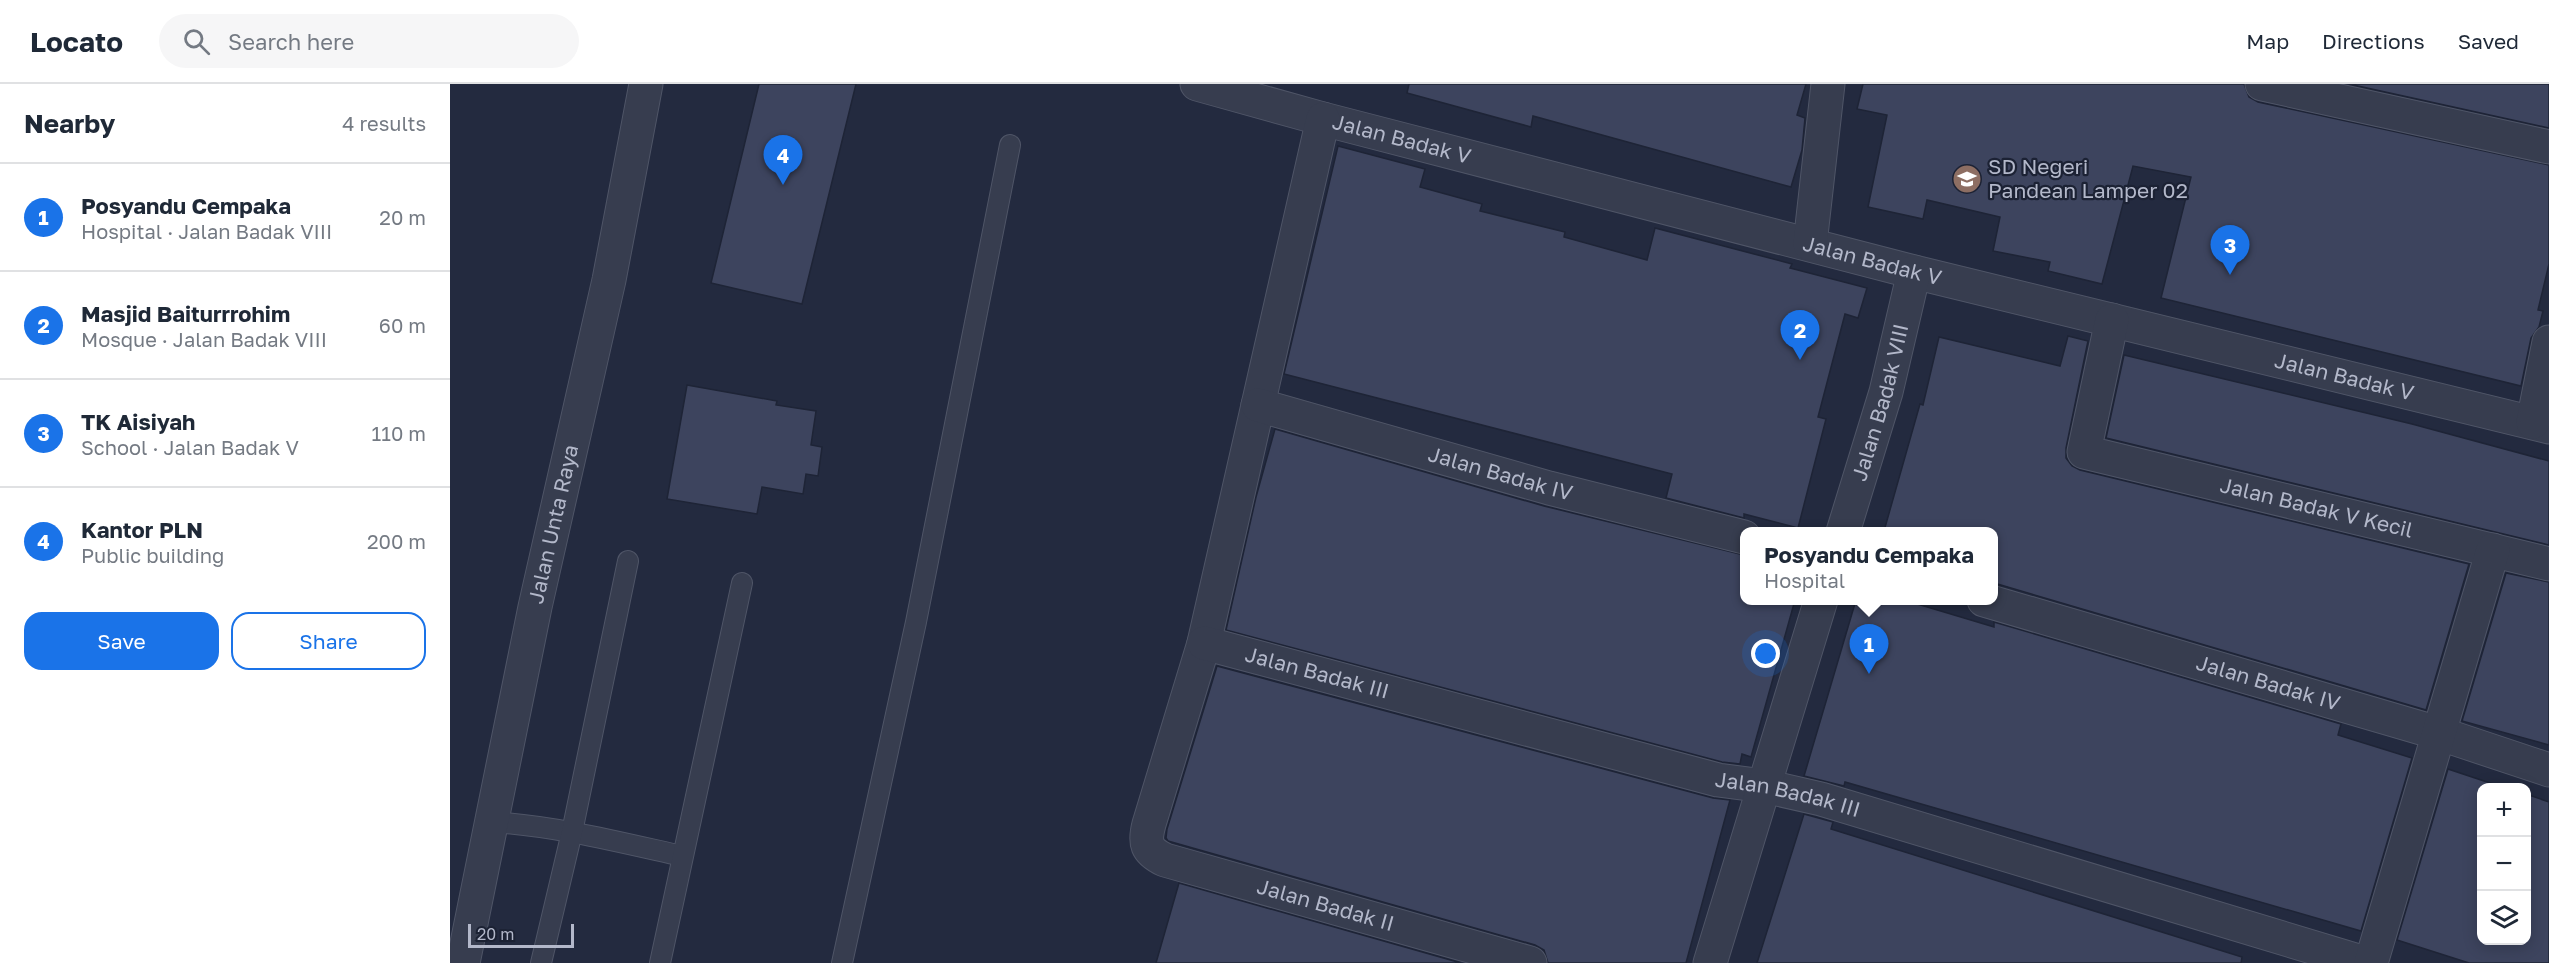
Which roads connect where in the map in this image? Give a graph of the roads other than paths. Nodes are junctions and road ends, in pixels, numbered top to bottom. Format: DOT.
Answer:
graph roads {
  1 [pos="646,84"];
  2 [pos="1197,84"];
  3 [pos="1828,84"];
  4 [pos="2262,84"];
  5 [pos="1323,119"];
  6 [pos="1010,145"];
  7 [pos="2549,147"];
  8 [pos="1810,244"];
  9 [pos="1914,272"];
  10 [pos="2112,320"];
  11 [pos="2549,342"];
  12 [pos="1258,405"];
  13 [pos="2541,424"];
  14 [pos="1844,527"];
  15 [pos="1740,536"];
  16 [pos="2493,550"];
  17 [pos="628,561"];
  18 [pos="2549,564"];
  19 [pos="742,583"];
  20 [pos="1998,604"];
  21 [pos="1819,605"];
  22 [pos="1204,643"];
  23 [pos="2438,733"];
  24 [pos="2549,770"];
  25 [pos="1764,786"];
  26 [pos="491,822"];
  27 [pos="572,832"];
  28 [pos="682,856"];
  29 [pos="463,963"];
  30 [pos="541,963"];
  31 [pos="660,963"];
  32 [pos="842,963"];
  33 [pos="1530,963"];
  34 [pos="1710,963"];
  35 [pos="2365,963"];
  36 [pos="2370,963"];
  1 -- 26 [label="street, Jalan Unta Raya"];
  2 -- 5 [label="street, Jalan Badak V"];
  3 -- 8 [label="street"];
  4 -- 7 [label="street"];
  5 -- 8 [label="street, Jalan Badak V"];
  5 -- 12 [label="street"];
  6 -- 32 [label="lane"];
  8 -- 9 [label="street, Jalan Badak V"];
  9 -- 10 [label="street, Jalan Badak V"];
  9 -- 14 [label="street, Jalan Badak VIII"];
  10 -- 13 [label="street, Jalan Badak V"];
  10 -- 16 [label="street, Jalan Badak V Kecil"];
  11 -- 13 [label="street"];
  12 -- 15 [label="street, Jalan Badak IV"];
  12 -- 22 [label="street"];
  16 -- 18 [label="street, Jalan Badak V Kecil"];
  16 -- 23 [label="street"];
  17 -- 27 [label="lane"];
  19 -- 28 [label="lane"];
  20 -- 23 [label="street, Jalan Badak IV"];
  21 -- 25 [label="street"];
  22 -- 25 [label="street, Jalan Badak III"];
  22 -- 33 [label="street, Jalan Badak II"];
  23 -- 24 [label="street, Jalan Badak IV"];
  23 -- 36 [label="street"];
  25 -- 34 [label="street"];
  25 -- 35 [label="street, Jalan Badak III"];
  26 -- 27 [label="lane"];
  26 -- 29 [label="street, Jalan Unta Raya"];
  27 -- 28 [label="lane"];
  27 -- 30 [label="lane"];
  28 -- 31 [label="lane"];
}
